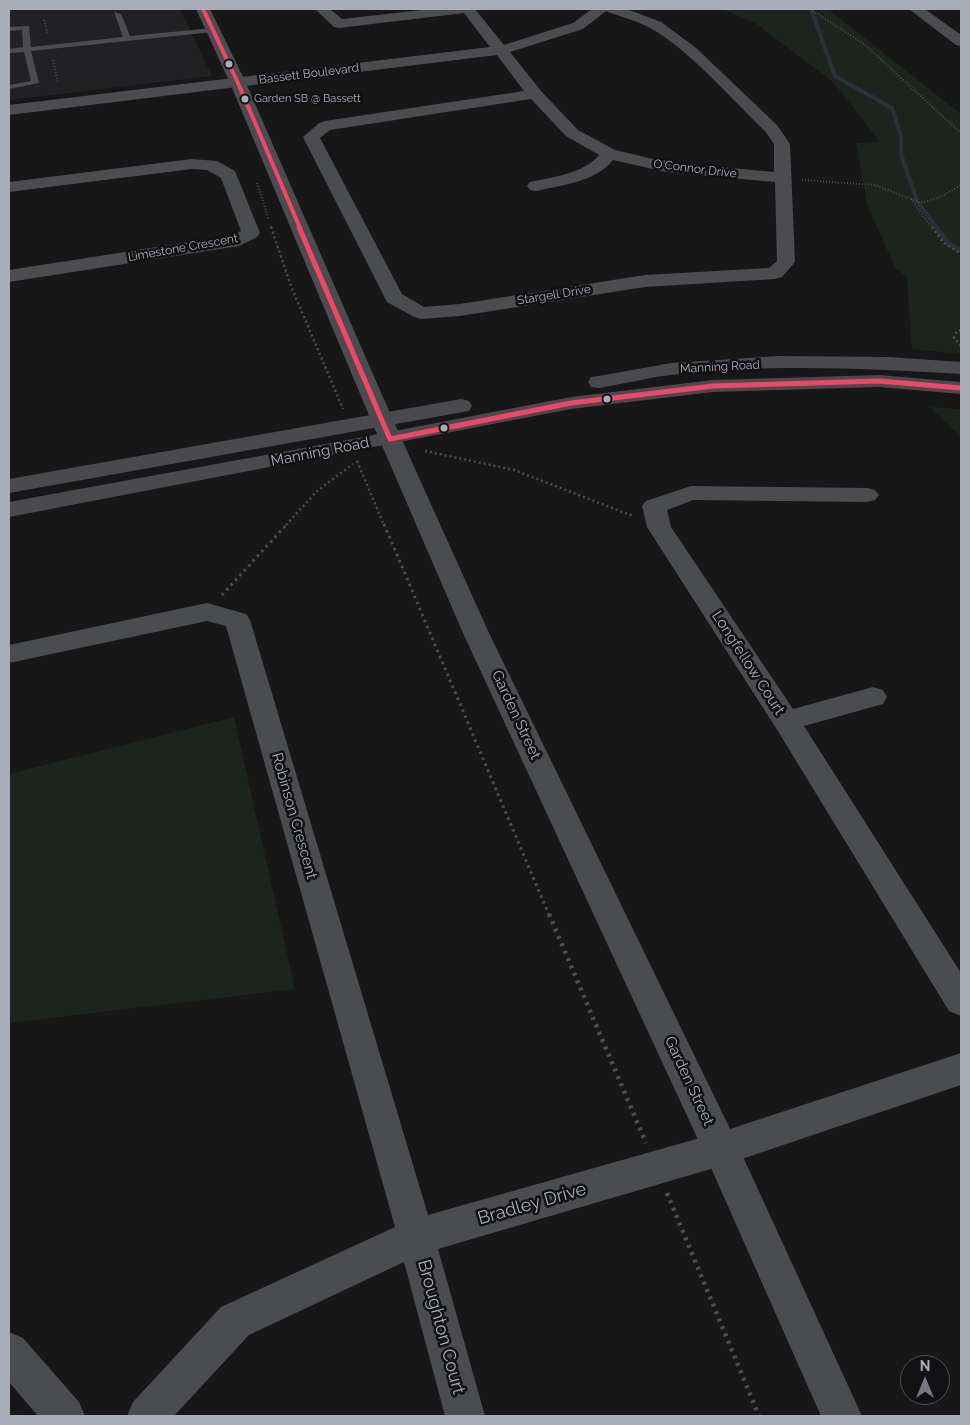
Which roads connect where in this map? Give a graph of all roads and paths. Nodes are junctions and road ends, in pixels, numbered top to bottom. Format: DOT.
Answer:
graph roads {
  1 [pos="202,9"];
  2 [pos="322,9"];
  3 [pos="467,9"];
  4 [pos="601,9"];
  5 [pos="612,9"];
  6 [pos="810,9"];
  7 [pos="916,9"];
  8 [pos="117,14"];
  9 [pos="9,30"];
  10 [pos="213,30"];
  11 [pos="127,38"];
  12 [pos="961,42"];
  13 [pos="27,48"];
  14 [pos="502,50"];
  15 [pos="9,51"];
  16 [pos="238,83"];
  17 [pos="9,87"];
  18 [pos="535,94"];
  19 [pos="9,110"];
  20 [pos="961,133"];
  21 [pos="609,154"];
  22 [pos="254,174"];
  23 [pos="783,178"];
  24 [pos="961,185"];
  25 [pos="536,186"];
  26 [pos="9,187"];
  27 [pos="911,199"];
  28 [pos="961,254"];
  29 [pos="9,276"];
  30 [pos="961,330"];
  31 [pos="961,346"];
  32 [pos="961,368"];
  33 [pos="961,388"];
  34 [pos="386,429"];
  35 [pos="354,436"];
  36 [pos="9,486"];
  37 [pos="866,494"];
  38 [pos="9,510"];
  39 [pos="9,654"];
  40 [pos="873,697"];
  41 [pos="786,721"];
  42 [pos="961,1001"];
  43 [pos="961,1070"];
  44 [pos="721,1149"];
  45 [pos="657,1168"];
  46 [pos="416,1237"];
  47 [pos="9,1352"];
  48 [pos="65,1416"];
  49 [pos="147,1416"];
  50 [pos="465,1416"];
  51 [pos="759,1416"];
  52 [pos="842,1416"];
  1 -- 10 [label="street, Garden Street"];
  2 -- 3 [label="street"];
  3 -- 14 [label="street, O'Connor Drive"];
  4 -- 14 [label="street, Bassett Boulevard"];
  5 -- 23 [label="street, Stargell Drive"];
  6 -- 20 [label="path"];
  7 -- 12 [label="street"];
  8 -- 11 [label="lane"];
  9 -- 13 [label="lane"];
  10 -- 11 [label="lane"];
  10 -- 16 [label="street, Garden Street"];
  11 -- 13 [label="lane"];
  13 -- 15 [label="lane"];
  13 -- 17 [label="lane"];
  14 -- 16 [label="street, Bassett Boulevard"];
  14 -- 18 [label="street, O'Connor Drive"];
  16 -- 19 [label="street, Bassett Boulevard"];
  16 -- 34 [label="street, Garden Street"];
  18 -- 21 [label="street, O'Connor Drive"];
  18 -- 23 [label="street, Stargell Drive"];
  21 -- 23 [label="street, O'Connor Drive"];
  21 -- 25 [label="street"];
  22 -- 35 [label="path"];
  23 -- 27 [label="path"];
  24 -- 27 [label="path"];
  26 -- 29 [label="street, Limestone Crescent"];
  27 -- 28 [label="path"];
  30 -- 31 [label="path"];
  32 -- 34 [label="main road, Manning Road"];
  33 -- 34 [label="main road, Manning Road"];
  34 -- 35 [label="main road, Manning Road"];
  34 -- 44 [label="street, Garden Street"];
  35 -- 36 [label="main road, Manning Road"];
  35 -- 38 [label="main road, Manning Road"];
  35 -- 45 [label="path"];
  37 -- 41 [label="street, Longfellow Court"];
  39 -- 46 [label="street, Robinson Crescent"];
  40 -- 41 [label="street"];
  41 -- 42 [label="street, Longfellow Court"];
  43 -- 44 [label="street, Bradley Drive"];
  44 -- 45 [label="street, Bradley Drive"];
  44 -- 52 [label="street, Garden Street"];
  45 -- 46 [label="street, Bradley Drive"];
  45 -- 51 [label="path"];
  46 -- 49 [label="street, Bradley Drive"];
  46 -- 50 [label="street, Broughton Court"];
  47 -- 48 [label="street"];
}
